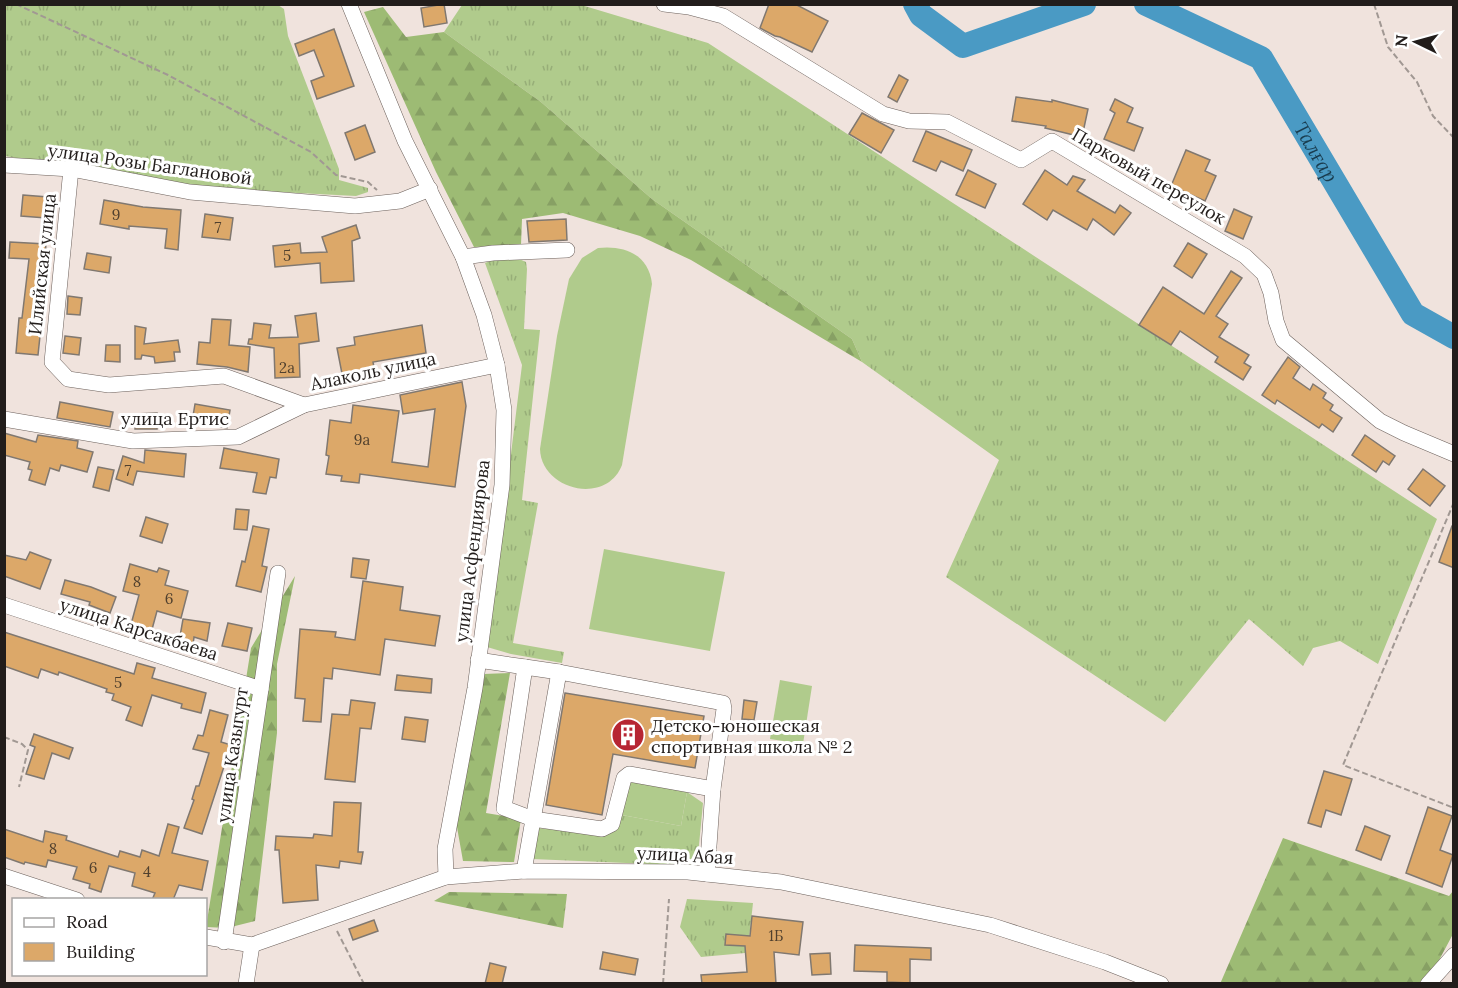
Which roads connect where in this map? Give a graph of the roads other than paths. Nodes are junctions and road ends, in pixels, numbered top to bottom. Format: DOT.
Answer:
graph roads {
  1 [pos="349,4"];
  2 [pos="664,4"];
  3 [pos="4,165"];
  4 [pos="71,169"];
  5 [pos="430,189"];
  6 [pos="567,250"];
  7 [pos="463,257"];
  8 [pos="52,362"];
  9 [pos="497,365"];
  10 [pos="304,405"];
  11 [pos="4,419"];
  12 [pos="1454,454"];
  13 [pos="278,573"];
  14 [pos="4,606"];
  15 [pos="478,660"];
  16 [pos="525,667"];
  17 [pos="559,672"];
  18 [pos="261,689"];
  19 [pos="713,789"];
  20 [pos="533,819"];
  21 [pos="524,871"];
  22 [pos="706,874"];
  23 [pos="4,876"];
  24 [pos="446,877"];
  25 [pos="71,898"];
  26 [pos="207,937"];
  27 [pos="225,942"];
  28 [pos="252,945"];
  29 [pos="1454,955"];
  30 [pos="246,984"];
  31 [pos="1161,984"];
  32 [pos="1428,984"];
  1 -- 5 [label="street, улица Асфендиярова"];
  2 -- 12 [label="street, Парковый переулок"];
  3 -- 4 [label="street, улица Розы Баглановой"];
  4 -- 5 [label="street, улица Розы Баглановой"];
  4 -- 8 [label="street, Илийская улица"];
  5 -- 7 [label="street, улица Асфендиярова"];
  6 -- 7 [label="street"];
  7 -- 9 [label="street, улица Асфендиярова"];
  8 -- 10 [label="street, Алаколь улица"];
  9 -- 10 [label="street, Алаколь улица"];
  9 -- 15 [label="street, улица Асфендиярова"];
  10 -- 11 [label="street, улица Ертис"];
  13 -- 18 [label="street, улица Казыгурт"];
  14 -- 18 [label="street, улица Карсакбаева"];
  15 -- 16 [label="street"];
  15 -- 24 [label="street, улица Асфендиярова"];
  16 -- 17 [label="street"];
  16 -- 20 [label="street"];
  17 -- 19 [label="street"];
  17 -- 20 [label="street"];
  18 -- 27 [label="street, улица Казыгурт"];
  19 -- 20 [label="street"];
  19 -- 22 [label="street"];
  20 -- 21 [label="street"];
  21 -- 22 [label="street, улица Абая"];
  21 -- 24 [label="street, улица Абая"];
  22 -- 31 [label="street, улица Абая"];
  23 -- 25 [label="street"];
  24 -- 28 [label="street, улица Абая"];
  26 -- 27 [label="street, улица Абая"];
  27 -- 28 [label="street, улица Абая"];
  28 -- 30 [label="street"];
  29 -- 32 [label="street"];
}
